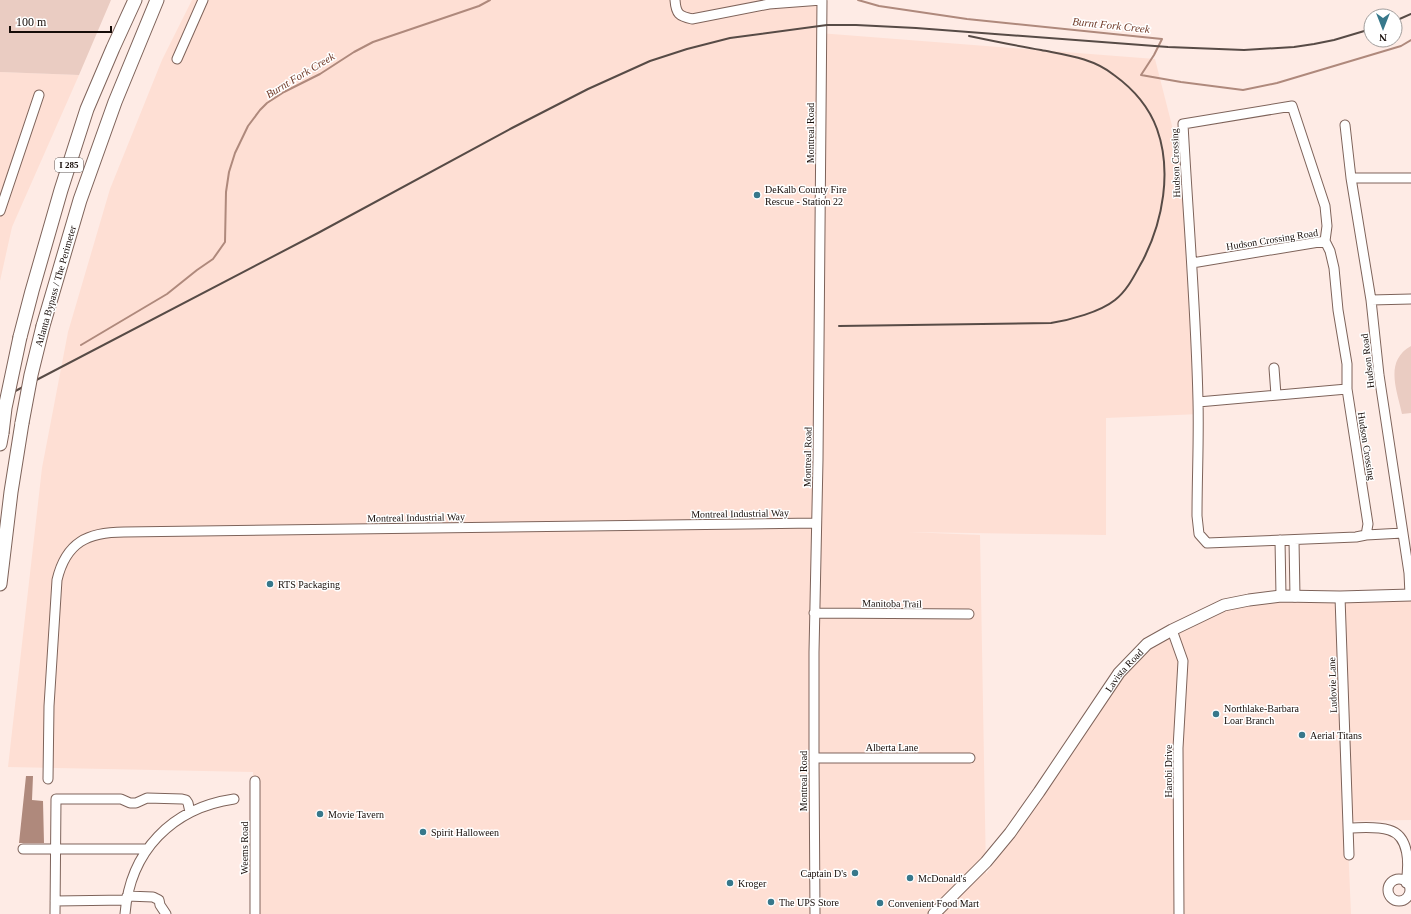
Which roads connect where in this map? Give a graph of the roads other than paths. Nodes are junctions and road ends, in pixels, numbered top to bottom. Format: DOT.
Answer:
graph roads {
  1 [pos="136,0"];
  2 [pos="157,0"];
  3 [pos="203,0"];
  4 [pos="675,0"];
  5 [pos="822,0"];
  6 [pos="178,60"];
  7 [pos="39,95"];
  8 [pos="1345,125"];
  9 [pos="1350,178"];
  10 [pos="1411,178"];
  11 [pos="0,211"];
  12 [pos="1325,241"];
  13 [pos="1192,263"];
  14 [pos="1411,299"];
  15 [pos="1371,300"];
  16 [pos="1274,368"];
  17 [pos="1348,389"];
  18 [pos="1276,395"];
  19 [pos="1198,402"];
  20 [pos="1,438"];
  21 [pos="816,523"];
  22 [pos="1403,533"];
  23 [pos="1366,535"];
  24 [pos="1280,540"];
  25 [pos="1294,540"];
  26 [pos="0,584"];
  27 [pos="1411,595"];
  28 [pos="1282,596"];
  29 [pos="1295,597"];
  30 [pos="1340,597"];
  31 [pos="814,613"];
  32 [pos="969,614"];
  33 [pos="1172,630"];
  34 [pos="814,758"];
  35 [pos="970,758"];
  36 [pos="48,779"];
  37 [pos="255,781"];
  38 [pos="234,799"];
  39 [pos="190,812"];
  40 [pos="1348,828"];
  41 [pos="23,849"];
  42 [pos="55,849"];
  43 [pos="147,849"];
  44 [pos="1349,855"];
  45 [pos="1406,883"];
  46 [pos="127,900"];
  47 [pos="55,901"];
  48 [pos="55,914"];
  49 [pos="125,914"];
  50 [pos="166,914"];
  51 [pos="255,914"];
  52 [pos="815,914"];
  53 [pos="934,914"];
  54 [pos="1179,914"];
  1 -- 20 [label="highway, Atlanta Bypass / The Perimeter / I 285, bridge"];
  2 -- 26 [label="highway, Atlanta Bypass / The Perimeter / I 285, bridge"];
  3 -- 6 [label="street"];
  4 -- 5 [label="street"];
  5 -- 21 [label="street, Montreal Road"];
  7 -- 11 [label="street"];
  8 -- 9 [label="street, Hudson Road"];
  9 -- 10 [label="street"];
  9 -- 15 [label="street, Hudson Road"];
  12 -- 13 [label="street, Hudson Crossing Road"];
  12 -- 13 [label="street, Hudson Crossing"];
  12 -- 17 [label="street, Hudson Crossing Road"];
  13 -- 19 [label="street, Hudson Crossing"];
  14 -- 15 [label="street"];
  15 -- 22 [label="street, Hudson Road"];
  16 -- 18 [label="street"];
  17 -- 18 [label="street"];
  17 -- 23 [label="street, Hudson Crossing"];
  18 -- 19 [label="street"];
  19 -- 24 [label="street, Hudson Crossing"];
  21 -- 31 [label="street, Montreal Road"];
  21 -- 36 [label="street, Montreal Industrial Way"];
  22 -- 23 [label="street, Hudson Crossing"];
  22 -- 27 [label="street, Hudson Road"];
  23 -- 25 [label="street, Hudson Crossing"];
  24 -- 25 [label="street, Hudson Crossing"];
  24 -- 28 [label="street"];
  25 -- 29 [label="street"];
  27 -- 30 [label="main road, Lavista Road"];
  28 -- 29 [label="main road, Lavista Road"];
  28 -- 33 [label="main road, Lavista Road"];
  29 -- 30 [label="main road, Lavista Road"];
  30 -- 40 [label="street, Ludovie Lane"];
  31 -- 32 [label="street, Manitoba Trail"];
  31 -- 34 [label="street, Montreal Road"];
  33 -- 53 [label="main road, Lavista Road"];
  33 -- 54 [label="street, Harobi Drive"];
  34 -- 35 [label="street, Alberta Lane"];
  34 -- 52 [label="street, Montreal Road"];
  37 -- 51 [label="street, Weems Road"];
  38 -- 39 [label="street"];
  39 -- 42 [label="street"];
  39 -- 43 [label="street"];
  40 -- 44 [label="street, Ludovie Lane"];
  40 -- 45 [label="street"];
  41 -- 42 [label="street"];
  42 -- 43 [label="street"];
  42 -- 47 [label="street"];
  43 -- 46 [label="street"];
  46 -- 47 [label="street"];
  46 -- 49 [label="street"];
  46 -- 50 [label="street"];
  47 -- 48 [label="street"];
}
